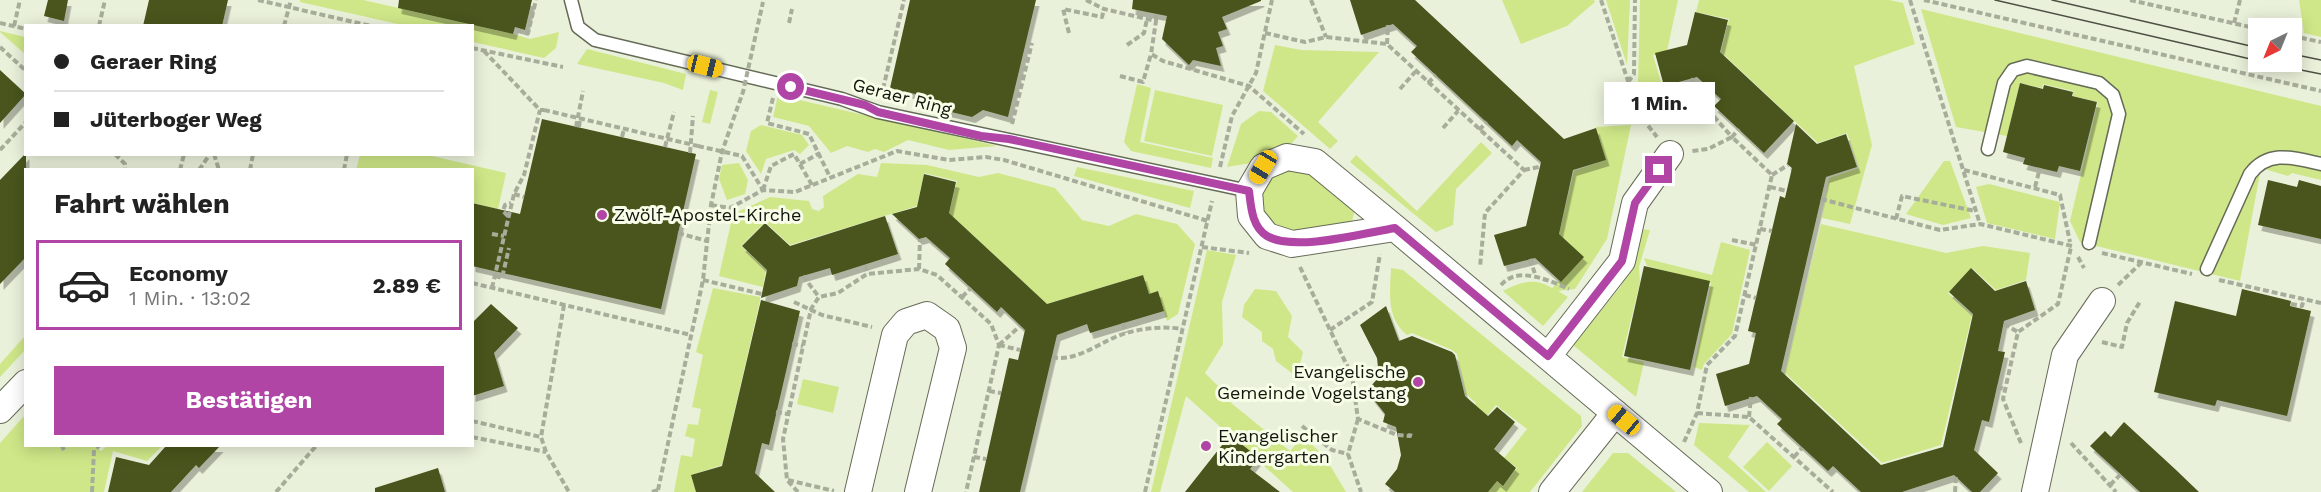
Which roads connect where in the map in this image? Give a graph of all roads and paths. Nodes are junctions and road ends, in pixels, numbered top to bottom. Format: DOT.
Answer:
graph roads {
  1 [pos="20,0"];
  2 [pos="105,0"];
  3 [pos="258,0"];
  4 [pos="291,0"];
  5 [pos="536,0"];
  6 [pos="571,0"];
  7 [pos="904,0"];
  8 [pos="1086,0"];
  9 [pos="1272,0"];
  10 [pos="1311,0"];
  11 [pos="1600,0"];
  12 [pos="1635,0"];
  13 [pos="1910,0"];
  14 [pos="1924,0"];
  15 [pos="2130,0"];
  16 [pos="2240,0"];
  17 [pos="763,2"];
  18 [pos="289,7"];
  19 [pos="792,9"];
  20 [pos="1104,9"];
  21 [pos="1156,14"];
  22 [pos="1147,19"];
  23 [pos="1156,21"];
  24 [pos="0,23"];
  25 [pos="789,23"];
  26 [pos="2234,23"];
  27 [pos="99,24"];
  28 [pos="285,24"];
  29 [pos="362,24"];
  30 [pos="1388,25"];
  31 [pos="14,26"];
  32 [pos="2248,26"];
  33 [pos="24,28"];
  34 [pos="520,29"];
  35 [pos="1069,33"];
  36 [pos="1265,33"];
  37 [pos="1326,38"];
  38 [pos="2302,38"];
  39 [pos="2321,42"];
  40 [pos="1032,43"];
  41 [pos="1387,44"];
  42 [pos="1127,45"];
  43 [pos="0,47"];
  44 [pos="474,48"];
  45 [pos="484,51"];
  46 [pos="1151,54"];
  47 [pos="563,67"];
  48 [pos="24,69"];
  49 [pos="1415,72"];
  50 [pos="1436,75"];
  51 [pos="1119,76"];
  52 [pos="1693,78"];
  53 [pos="1627,82"];
  54 [pos="1428,83"];
  55 [pos="1249,86"];
  56 [pos="883,89"];
  57 [pos="1400,89"];
  58 [pos="584,91"];
  59 [pos="2321,91"];
  60 [pos="1692,92"];
  61 [pos="542,110"];
  62 [pos="1458,111"];
  63 [pos="674,112"];
  64 [pos="1639,114"];
  65 [pos="693,116"];
  66 [pos="580,119"];
  67 [pos="1487,122"];
  68 [pos="768,123"];
  69 [pos="24,124"];
  70 [pos="1012,124"];
  71 [pos="1443,128"];
  72 [pos="624,129"];
  73 [pos="1739,129"];
  74 [pos="1479,130"];
  75 [pos="622,137"];
  76 [pos="1732,137"];
  77 [pos="665,147"];
  78 [pos="1988,149"];
  79 [pos="0,150"];
  80 [pos="722,152"];
  81 [pos="690,153"];
  82 [pos="819,153"];
  83 [pos="1670,154"];
  84 [pos="117,156"];
  85 [pos="210,156"];
  86 [pos="1315,162"];
  87 [pos="800,164"];
  88 [pos="2321,164"];
  89 [pos="1788,165"];
  90 [pos="1539,167"];
  91 [pos="125,168"];
  92 [pos="201,168"];
  93 [pos="2040,168"];
  94 [pos="1524,170"];
  95 [pos="1963,170"];
  96 [pos="1772,175"];
  97 [pos="830,177"];
  98 [pos="1216,184"];
  99 [pos="812,185"];
  100 [pos="1770,187"];
  101 [pos="2035,187"];
  102 [pos="763,190"];
  103 [pos="1249,191"];
  104 [pos="1787,191"];
  105 [pos="514,194"];
  106 [pos="524,197"];
  107 [pos="1821,199"];
  108 [pos="711,205"];
  109 [pos="1976,212"];
  110 [pos="1896,219"];
  111 [pos="1208,221"];
  112 [pos="1980,224"];
  113 [pos="1395,228"];
  114 [pos="1760,229"];
  115 [pos="1772,231"];
  116 [pos="492,234"];
  117 [pos="678,234"];
  118 [pos="504,237"];
  119 [pos="920,239"];
  120 [pos="707,240"];
  121 [pos="1732,240"];
  122 [pos="1292,243"];
  123 [pos="1756,245"];
  124 [pos="2071,246"];
  125 [pos="2084,246"];
  126 [pos="502,247"];
  127 [pos="2098,252"];
  128 [pos="1530,259"];
  129 [pos="2142,262"];
  130 [pos="865,265"];
  131 [pos="920,270"];
  132 [pos="902,271"];
  133 [pos="867,274"];
  134 [pos="1535,274"];
  135 [pos="2208,275"];
  136 [pos="495,276"];
  137 [pos="803,276"];
  138 [pos="703,280"];
  139 [pos="474,284"];
  140 [pos="1465,287"];
  141 [pos="492,288"];
  142 [pos="971,288"];
  143 [pos="762,294"];
  144 [pos="1745,295"];
  145 [pos="819,297"];
  146 [pos="962,297"];
  147 [pos="1756,298"];
  148 [pos="2304,299"];
  149 [pos="2141,300"];
  150 [pos="2102,301"];
  151 [pos="794,302"];
  152 [pos="2321,303"];
  153 [pos="1485,304"];
  154 [pos="1590,304"];
  155 [pos="2291,304"];
  156 [pos="564,305"];
  157 [pos="811,309"];
  158 [pos="1123,323"];
  159 [pos="2004,324"];
  160 [pos="1020,326"];
  161 [pos="1182,329"];
  162 [pos="1330,330"];
  163 [pos="2018,332"];
  164 [pos="1126,333"];
  165 [pos="691,335"];
  166 [pos="895,335"];
  167 [pos="2078,335"];
  168 [pos="792,344"];
  169 [pos="803,346"];
  170 [pos="1020,350"];
  171 [pos="1548,356"];
  172 [pos="1052,357"];
  173 [pos="24,386"];
  174 [pos="1997,387"];
  175 [pos="2005,389"];
  176 [pos="989,391"];
  177 [pos="1001,393"];
  178 [pos="1751,397"];
  179 [pos="11,406"];
  180 [pos="777,412"];
  181 [pos="1697,412"];
  182 [pos="1615,413"];
  183 [pos="788,414"];
  184 [pos="1749,417"];
  185 [pos="1358,419"];
  186 [pos="474,421"];
  187 [pos="1302,426"];
  188 [pos="1411,431"];
  189 [pos="474,437"];
  190 [pos="541,437"];
  191 [pos="2045,445"];
  192 [pos="90,447"];
  193 [pos="98,447"];
  194 [pos="315,447"];
  195 [pos="1802,447"];
  196 [pos="94,450"];
  197 [pos="546,452"];
  198 [pos="1348,454"];
  199 [pos="974,457"];
  200 [pos="1794,457"];
  201 [pos="986,459"];
  202 [pos="1671,459"];
  203 [pos="2121,474"];
  204 [pos="1956,477"];
  205 [pos="788,480"];
  206 [pos="2110,485"];
  207 [pos="659,491"];
  208 [pos="92,492"];
  209 [pos="276,492"];
  210 [pos="569,492"];
  211 [pos="652,492"];
  212 [pos="798,492"];
  213 [pos="839,492"];
  214 [pos="858,492"];
  215 [pos="918,492"];
  216 [pos="1145,492"];
  217 [pos="1361,492"];
  218 [pos="1552,492"];
  219 [pos="1709,492"];
  220 [pos="1833,492"];
  221 [pos="1954,492"];
  222 [pos="2035,492"];
  223 [pos="2116,492"];
  1 -- 31 [label="path"];
  2 -- 27 [label="path"];
  3 -- 18 [label="path"];
  4 -- 18 [label="path"];
  5 -- 34 [label="path"];
  6 -- 98 [label="lane, Geraer Ring"];
  7 -- 56 [label="path"];
  8 -- 20 [label="path"];
  9 -- 36 [label="path"];
  10 -- 37 [label="path"];
  11 -- 53 [label="path"];
  12 -- 53 [label="path"];
  13 -- 95 [label="path"];
  14 -- 59 [label="path"];
  15 -- 26 [label="path"];
  16 -- 26 [label="path"];
  17 -- 80 [label="path, bridge"];
  18 -- 28 [label="path"];
  18 -- 29 [label="path"];
  19 -- 25 [label="path"];
  20 -- 22 [label="path"];
  20 -- 35 [label="path"];
  21 -- 23 [label="path"];
  22 -- 23 [label="path"];
  22 -- 42 [label="path"];
  23 -- 46 [label="path"];
  24 -- 31 [label="path"];
  26 -- 32 [label="path"];
  30 -- 41 [label="path"];
  31 -- 33 [label="path"];
  36 -- 37 [label="path"];
  36 -- 55 [label="path"];
  37 -- 41 [label="path"];
  38 -- 39 [label="path"];
  40 -- 70 [label="path"];
  41 -- 49 [label="path"];
  43 -- 48 [label="path"];
  44 -- 45 [label="path"];
  45 -- 47 [label="path"];
  45 -- 61 [label="path"];
  46 -- 51 [label="path"];
  46 -- 55 [label="path"];
  49 -- 54 [label="path"];
  49 -- 57 [label="path"];
  50 -- 54 [label="path"];
  52 -- 60 [label="path"];
  53 -- 64 [label="path"];
  54 -- 62 [label="path"];
  55 -- 86 [label="path"];
  55 -- 98 [label="path"];
  58 -- 66 [label="path"];
  60 -- 64 [label="path"];
  60 -- 76 [label="path"];
  61 -- 66 [label="path, bridge"];
  61 -- 105 [label="path"];
  62 -- 71 [label="path"];
  62 -- 74 [label="path"];
  63 -- 77 [label="path"];
  64 -- 83 [label="path"];
  65 -- 81 [label="path"];
  66 -- 72 [label="path, bridge"];
  67 -- 74 [label="path"];
  68 -- 82 [label="path"];
  69 -- 79 [label="path"];
  72 -- 75 [label="path, bridge"];
  72 -- 80 [label="path, bridge"];
  73 -- 76 [label="path"];
  74 -- 94 [label="path"];
  76 -- 83 [label="path"];
  76 -- 96 [label="path"];
  78 -- 125 [label="lane"];
  80 -- 102 [label="path"];
  80 -- 108 [label="path"];
  82 -- 87 [label="path"];
  82 -- 97 [label="path"];
  83 -- 154 [label="street"];
  84 -- 91 [label="path"];
  85 -- 92 [label="path"];
  86 -- 103 [label="street"];
  86 -- 113 [label="street"];
  87 -- 99 [label="path"];
  87 -- 102 [label="path"];
  88 -- 135 [label="lane"];
  89 -- 96 [label="path"];
  90 -- 94 [label="path"];
  93 -- 101 [label="path"];
  94 -- 140 [label="path"];
  95 -- 101 [label="path"];
  95 -- 109 [label="path"];
  96 -- 100 [label="path"];
  97 -- 99 [label="path"];
  97 -- 111 [label="path"];
  98 -- 103 [label="lane, Geraer Ring"];
  98 -- 111 [label="path"];
  99 -- 102 [label="path"];
  100 -- 104 [label="path"];
  100 -- 114 [label="path"];
  101 -- 124 [label="path"];
  102 -- 108 [label="path"];
  103 -- 122 [label="street"];
  105 -- 106 [label="path"];
  105 -- 118 [label="path"];
  107 -- 110 [label="path"];
  108 -- 120 [label="path"];
  109 -- 110 [label="path"];
  109 -- 112 [label="path"];
  110 -- 112 [label="path"];
  111 -- 161 [label="path"];
  112 -- 124 [label="path"];
  113 -- 122 [label="street"];
  113 -- 140 [label="street"];
  113 -- 162 [label="path"];
  114 -- 115 [label="path"];
  114 -- 123 [label="path"];
  116 -- 118 [label="path"];
  117 -- 120 [label="path"];
  118 -- 126 [label="path"];
  119 -- 131 [label="path"];
  120 -- 138 [label="path"];
  121 -- 123 [label="path"];
  122 -- 162 [label="path"];
  123 -- 144 [label="path"];
  124 -- 125 [label="path"];
  124 -- 163 [label="path"];
  126 -- 136 [label="path"];
  126 -- 136 [label="path"];
  127 -- 129 [label="path"];
  128 -- 134 [label="path"];
  129 -- 135 [label="path"];
  129 -- 150 [label="path"];
  130 -- 133 [label="path"];
  132 -- 133 [label="path"];
  133 -- 145 [label="path"];
  134 -- 153 [label="path"];
  134 -- 154 [label="path"];
  135 -- 148 [label="path"];
  136 -- 141 [label="path"];
  137 -- 145 [label="path"];
  138 -- 143 [label="path"];
  138 -- 165 [label="path"];
  139 -- 141 [label="path"];
  140 -- 153 [label="street"];
  141 -- 156 [label="path"];
  142 -- 146 [label="path"];
  144 -- 147 [label="path"];
  144 -- 181 [label="path"];
  145 -- 157 [label="path"];
  148 -- 152 [label="path"];
  148 -- 155 [label="path"];
  149 -- 167 [label="path"];
  150 -- 167 [label="street"];
  151 -- 157 [label="path"];
  153 -- 171 [label="street"];
  154 -- 171 [label="street"];
  156 -- 165 [label="path"];
  156 -- 190 [label="path"];
  157 -- 166 [label="path"];
  157 -- 169 [label="path"];
  158 -- 164 [label="path"];
  159 -- 163 [label="path"];
  160 -- 170 [label="path"];
  161 -- 164 [label="path"];
  161 -- 216 [label="path"];
  162 -- 185 [label="path"];
  163 -- 175 [label="path"];
  164 -- 172 [label="path"];
  165 -- 207 [label="path"];
  166 -- 214 [label="street"];
  166 -- 215 [label="street"];
  167 -- 191 [label="street"];
  168 -- 169 [label="path"];
  169 -- 183 [label="path"];
  171 -- 182 [label="street"];
  173 -- 179 [label="street"];
  174 -- 175 [label="path"];
  175 -- 191 [label="path"];
  176 -- 177 [label="path"];
  178 -- 184 [label="path"];
  180 -- 183 [label="path"];
  181 -- 184 [label="path"];
  181 -- 202 [label="path"];
  182 -- 202 [label="street"];
  182 -- 218 [label="street"];
  183 -- 205 [label="path"];
  184 -- 200 [label="path"];
  185 -- 188 [label="path"];
  185 -- 198 [label="path"];
  186 -- 190 [label="path"];
  187 -- 198 [label="path"];
  189 -- 197 [label="path"];
  190 -- 197 [label="path"];
  191 -- 206 [label="path"];
  191 -- 222 [label="street"];
  192 -- 196 [label="path"];
  193 -- 196 [label="path"];
  194 -- 209 [label="path"];
  195 -- 200 [label="path"];
  196 -- 208 [label="path"];
  197 -- 210 [label="path"];
  198 -- 217 [label="path"];
  199 -- 201 [label="path"];
  200 -- 220 [label="path"];
  202 -- 219 [label="street"];
  203 -- 206 [label="path"];
  204 -- 221 [label="path"];
  205 -- 212 [label="path"];
  205 -- 213 [label="path"];
  206 -- 223 [label="path"];
  207 -- 211 [label="path"];
}
